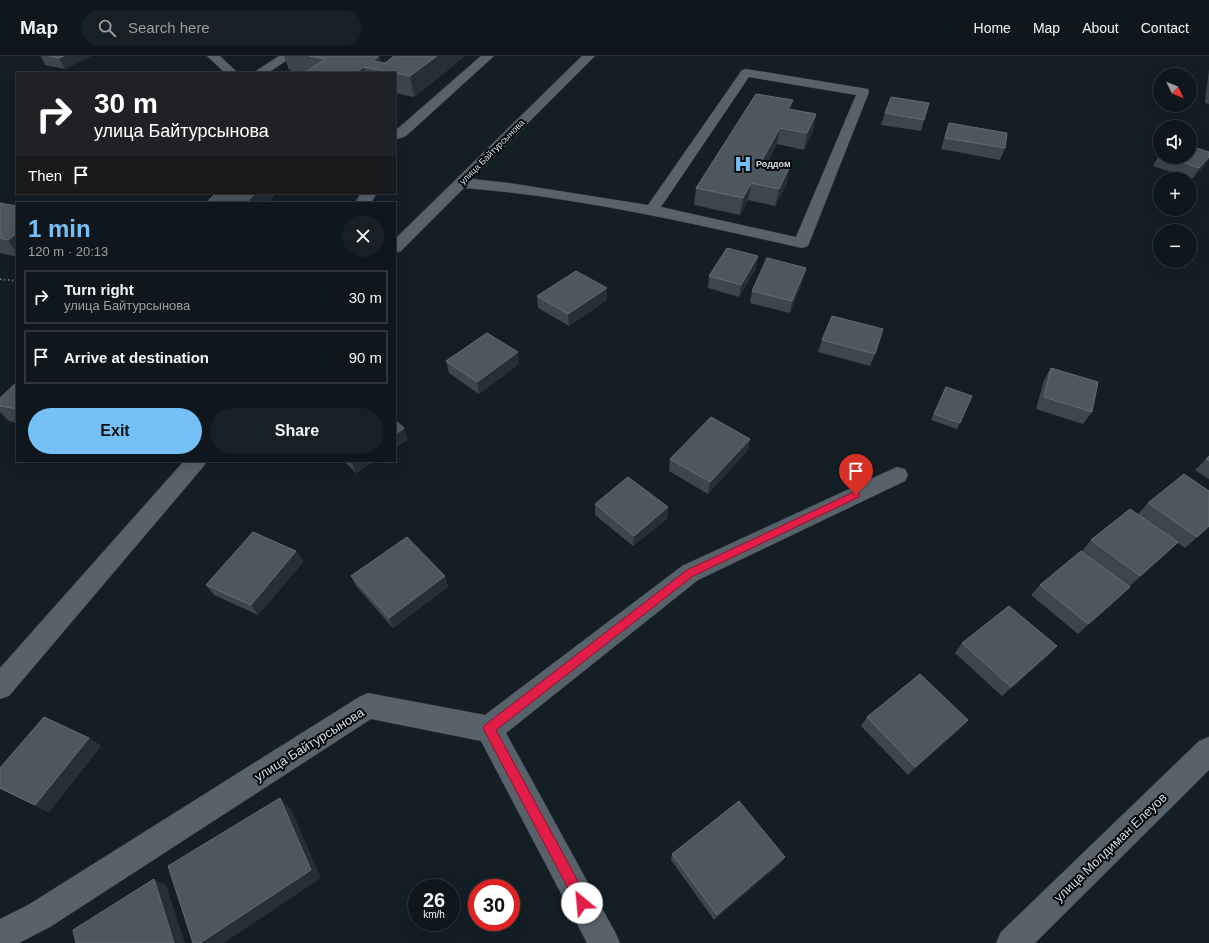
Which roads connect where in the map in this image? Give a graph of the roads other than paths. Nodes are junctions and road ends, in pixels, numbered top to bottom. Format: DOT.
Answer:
graph roads {
  1 [pos="213,56"];
  2 [pos="287,56"];
  3 [pos="488,56"];
  4 [pos="589,56"];
  5 [pos="231,72"];
  6 [pos="262,72"];
  7 [pos="396,136"];
  8 [pos="461,183"];
  9 [pos="652,210"];
  10 [pos="396,247"];
  11 [pos="195,462"];
  12 [pos="897,475"];
  13 [pos="0,687"];
  14 [pos="489,728"];
  15 [pos="1209,751"];
  16 [pos="0,936"];
  17 [pos="604,943"];
  18 [pos="1012,943"];
  1 -- 5 [label="street"];
  2 -- 6 [label="street"];
  3 -- 7 [label="street"];
  4 -- 8 [label="street, улица Байтурсынова"];
  8 -- 9 [label="street"];
  8 -- 10 [label="street, улица Байтурсынова"];
  9 -- 9 [label="street"];
  11 -- 13 [label="street"];
  12 -- 14 [label="street"];
  14 -- 16 [label="street, улица Байтурсынова"];
  14 -- 17 [label="street"];
  15 -- 18 [label="street, улица Молдиман Елеуов"];
}
